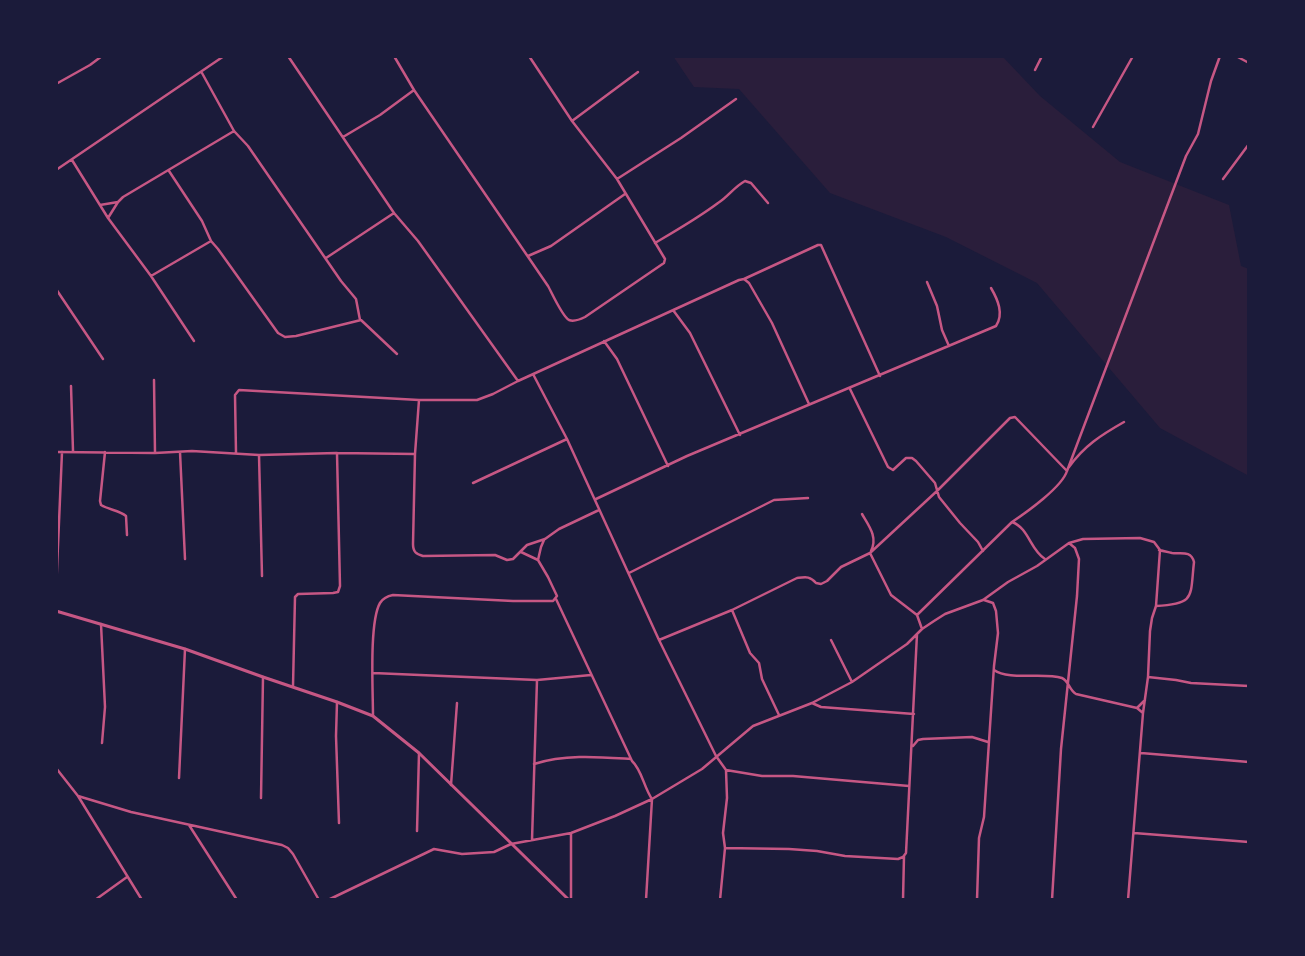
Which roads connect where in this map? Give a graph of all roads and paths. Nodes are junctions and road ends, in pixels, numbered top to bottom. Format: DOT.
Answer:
graph roads {
  1 [pos="102,56"];
  2 [pos="224,56"];
  3 [pos="288,56"];
  4 [pos="394,56"];
  5 [pos="529,56"];
  6 [pos="1042,56"];
  7 [pos="1133,56"];
  8 [pos="1220,56"];
  9 [pos="1236,56"];
  10 [pos="1249,63"];
  11 [pos="1034,70"];
  12 [pos="638,72"];
  13 [pos="202,73"];
  14 [pos="56,84"];
  15 [pos="414,90"];
  16 [pos="736,99"];
  17 [pos="572,121"];
  18 [pos="1093,127"];
  19 [pos="234,131"];
  20 [pos="343,137"];
  21 [pos="1249,144"];
  22 [pos="72,160"];
  23 [pos="56,170"];
  24 [pos="169,171"];
  25 [pos="617,179"];
  26 [pos="1223,179"];
  27 [pos="625,194"];
  28 [pos="118,202"];
  29 [pos="768,203"];
  30 [pos="100,205"];
  31 [pos="394,213"];
  32 [pos="108,218"];
  33 [pos="211,242"];
  34 [pos="655,243"];
  35 [pos="527,256"];
  36 [pos="326,258"];
  37 [pos="152,276"];
  38 [pos="744,279"];
  39 [pos="927,282"];
  40 [pos="56,288"];
  41 [pos="992,288"];
  42 [pos="673,310"];
  43 [pos="360,320"];
  44 [pos="194,341"];
  45 [pos="604,341"];
  46 [pos="949,346"];
  47 [pos="397,354"];
  48 [pos="103,359"];
  49 [pos="533,374"];
  50 [pos="880,376"];
  51 [pos="154,380"];
  52 [pos="518,381"];
  53 [pos="70,386"];
  54 [pos="850,389"];
  55 [pos="419,400"];
  56 [pos="809,404"];
  57 [pos="1124,422"];
  58 [pos="740,434"];
  59 [pos="567,439"];
  60 [pos="74,451"];
  61 [pos="56,452"];
  62 [pos="62,452"];
  63 [pos="106,452"];
  64 [pos="156,452"];
  65 [pos="180,452"];
  66 [pos="337,453"];
  67 [pos="236,454"];
  68 [pos="415,454"];
  69 [pos="259,455"];
  70 [pos="668,466"];
  71 [pos="1067,471"];
  72 [pos="473,483"];
  73 [pos="937,491"];
  74 [pos="808,498"];
  75 [pos="596,500"];
  76 [pos="600,510"];
  77 [pos="862,514"];
  78 [pos="1012,522"];
  79 [pos="58,527"];
  80 [pos="127,535"];
  81 [pos="545,539"];
  82 [pos="1069,543"];
  83 [pos="1159,550"];
  84 [pos="983,551"];
  85 [pos="521,552"];
  86 [pos="870,553"];
  87 [pos="185,559"];
  88 [pos="1045,559"];
  89 [pos="538,560"];
  90 [pos="629,573"];
  91 [pos="262,576"];
  92 [pos="56,592"];
  93 [pos="556,599"];
  94 [pos="983,600"];
  95 [pos="1156,606"];
  96 [pos="732,610"];
  97 [pos="56,611"];
  98 [pos="917,615"];
  99 [pos="101,624"];
  100 [pos="922,629"];
  101 [pos="917,634"];
  102 [pos="659,640"];
  103 [pos="831,640"];
  104 [pos="185,649"];
  105 [pos="994,670"];
  106 [pos="373,673"];
  107 [pos="592,675"];
  108 [pos="1148,677"];
  109 [pos="262,678"];
  110 [pos="537,680"];
  111 [pos="852,682"];
  112 [pos="1069,685"];
  113 [pos="1249,686"];
  114 [pos="293,687"];
  115 [pos="1146,699"];
  116 [pos="337,702"];
  117 [pos="457,703"];
  118 [pos="812,703"];
  119 [pos="1137,708"];
  120 [pos="1143,713"];
  121 [pos="914,714"];
  122 [pos="779,715"];
  123 [pos="373,716"];
  124 [pos="102,742"];
  125 [pos="988,742"];
  126 [pos="912,747"];
  127 [pos="419,753"];
  128 [pos="1141,753"];
  129 [pos="716,756"];
  130 [pos="631,759"];
  131 [pos="1249,762"];
  132 [pos="534,764"];
  133 [pos="56,768"];
  134 [pos="726,770"];
  135 [pos="179,778"];
  136 [pos="451,785"];
  137 [pos="909,786"];
  138 [pos="78,796"];
  139 [pos="261,798"];
  140 [pos="652,799"];
  141 [pos="339,823"];
  142 [pos="189,825"];
  143 [pos="417,831"];
  144 [pos="571,833"];
  145 [pos="1134,833"];
  146 [pos="532,840"];
  147 [pos="1249,842"];
  148 [pos="511,844"];
  149 [pos="725,848"];
  150 [pos="904,856"];
  151 [pos="127,877"];
  152 [pos="94,900"];
  153 [pos="142,900"];
  154 [pos="237,900"];
  155 [pos="319,900"];
  156 [pos="328,900"];
  157 [pos="570,900"];
  158 [pos="646,900"];
  159 [pos="720,900"];
  160 [pos="903,900"];
  161 [pos="977,900"];
  162 [pos="1052,900"];
  163 [pos="1128,900"];
  1 -- 14 [label="street"];
  2 -- 13 [label="street"];
  3 -- 20 [label="street"];
  4 -- 15 [label="street"];
  5 -- 17 [label="street"];
  6 -- 11 [label="street"];
  7 -- 18 [label="street"];
  8 -- 71 [label="street"];
  9 -- 10 [label="street"];
  12 -- 17 [label="street"];
  13 -- 19 [label="street"];
  13 -- 22 [label="street"];
  15 -- 20 [label="street"];
  15 -- 35 [label="street"];
  16 -- 25 [label="street"];
  17 -- 25 [label="street"];
  19 -- 24 [label="street"];
  19 -- 36 [label="street"];
  20 -- 31 [label="street"];
  21 -- 26 [label="street"];
  22 -- 23 [label="street"];
  22 -- 30 [label="street"];
  24 -- 28 [label="street"];
  24 -- 33 [label="street"];
  25 -- 27 [label="street"];
  27 -- 34 [label="street"];
  27 -- 35 [label="street"];
  28 -- 30 [label="street"];
  28 -- 32 [label="street"];
  29 -- 34 [label="street"];
  30 -- 32 [label="street"];
  31 -- 36 [label="street"];
  31 -- 52 [label="street"];
  32 -- 37 [label="street"];
  33 -- 37 [label="street"];
  33 -- 43 [label="street"];
  34 -- 35 [label="street"];
  36 -- 43 [label="street"];
  37 -- 44 [label="street"];
  38 -- 42 [label="street"];
  38 -- 50 [label="street"];
  38 -- 56 [label="street"];
  39 -- 46 [label="street"];
  40 -- 48 [label="street"];
  41 -- 46 [label="street"];
  42 -- 45 [label="street"];
  42 -- 58 [label="street"];
  43 -- 47 [label="street"];
  45 -- 49 [label="street"];
  45 -- 70 [label="street"];
  46 -- 50 [label="street"];
  49 -- 52 [label="street"];
  49 -- 59 [label="street"];
  50 -- 54 [label="street"];
  51 -- 64 [label="street"];
  52 -- 55 [label="street"];
  53 -- 60 [label="street"];
  54 -- 56 [label="street"];
  54 -- 73 [label="street"];
  55 -- 67 [label="street"];
  55 -- 68 [label="street"];
  56 -- 58 [label="street"];
  57 -- 71 [label="street"];
  58 -- 70 [label="street"];
  59 -- 72 [label="street"];
  59 -- 75 [label="street"];
  60 -- 62 [label="street"];
  60 -- 63 [label="street"];
  61 -- 62 [label="street"];
  62 -- 79 [label="street"];
  63 -- 64 [label="street"];
  63 -- 80 [label="street"];
  64 -- 65 [label="street"];
  65 -- 67 [label="street"];
  65 -- 87 [label="street"];
  66 -- 68 [label="street"];
  66 -- 69 [label="street"];
  66 -- 114 [label="street"];
  67 -- 69 [label="street"];
  68 -- 85 [label="street"];
  69 -- 91 [label="street"];
  70 -- 75 [label="street"];
  71 -- 73 [label="street"];
  71 -- 78 [label="street"];
  73 -- 84 [label="street"];
  73 -- 86 [label="street"];
  74 -- 90 [label="street"];
  75 -- 76 [label="street"];
  76 -- 81 [label="street"];
  76 -- 90 [label="street"];
  77 -- 86 [label="street"];
  78 -- 84 [label="street"];
  78 -- 88 [label="street"];
  79 -- 92 [label="street"];
  81 -- 85 [label="street"];
  81 -- 89 [label="street"];
  82 -- 83 [label="street"];
  82 -- 88 [label="street"];
  82 -- 112 [label="street"];
  83 -- 95 [label="street"];
  83 -- 95 [label="street"];
  84 -- 98 [label="street"];
  85 -- 89 [label="street"];
  86 -- 96 [label="street"];
  86 -- 98 [label="street"];
  88 -- 94 [label="street"];
  89 -- 93 [label="street"];
  90 -- 102 [label="street"];
  93 -- 106 [label="street"];
  93 -- 107 [label="street"];
  94 -- 100 [label="street"];
  94 -- 105 [label="street"];
  95 -- 108 [label="street"];
  96 -- 102 [label="street"];
  96 -- 122 [label="street"];
  97 -- 99 [label="street"];
  98 -- 100 [label="street"];
  99 -- 104 [label="street"];
  99 -- 124 [label="street"];
  100 -- 101 [label="street"];
  101 -- 111 [label="street"];
  101 -- 121 [label="street"];
  102 -- 129 [label="street"];
  103 -- 111 [label="street"];
  104 -- 109 [label="street"];
  104 -- 135 [label="street"];
  105 -- 112 [label="street"];
  105 -- 125 [label="street"];
  106 -- 110 [label="street"];
  106 -- 123 [label="street"];
  107 -- 110 [label="street"];
  107 -- 130 [label="street"];
  108 -- 113 [label="street"];
  108 -- 115 [label="street"];
  109 -- 114 [label="street"];
  109 -- 139 [label="street"];
  110 -- 132 [label="street"];
  111 -- 118 [label="street"];
  112 -- 119 [label="street"];
  112 -- 162 [label="street"];
  114 -- 116 [label="street"];
  115 -- 119 [label="street"];
  115 -- 120 [label="street"];
  116 -- 123 [label="street"];
  116 -- 141 [label="street"];
  117 -- 136 [label="street"];
  118 -- 121 [label="street"];
  118 -- 122 [label="street"];
  119 -- 120 [label="street"];
  120 -- 128 [label="street"];
  121 -- 126 [label="street"];
  122 -- 129 [label="street"];
  123 -- 127 [label="street"];
  125 -- 126 [label="street"];
  125 -- 161 [label="street"];
  126 -- 137 [label="street"];
  127 -- 136 [label="street"];
  127 -- 143 [label="street"];
  128 -- 131 [label="street"];
  128 -- 145 [label="street"];
  129 -- 134 [label="street"];
  129 -- 140 [label="street"];
  130 -- 132 [label="street"];
  130 -- 140 [label="street"];
  132 -- 146 [label="street"];
  133 -- 138 [label="street"];
  134 -- 137 [label="street"];
  134 -- 149 [label="street"];
  136 -- 148 [label="street"];
  137 -- 150 [label="street"];
  138 -- 142 [label="street"];
  138 -- 151 [label="street"];
  140 -- 144 [label="street"];
  140 -- 158 [label="street"];
  142 -- 154 [label="street"];
  142 -- 155 [label="street"];
  144 -- 146 [label="street"];
  144 -- 157 [label="street"];
  145 -- 147 [label="street"];
  145 -- 163 [label="street"];
  146 -- 148 [label="street"];
  148 -- 156 [label="street"];
  148 -- 157 [label="street"];
  149 -- 150 [label="street"];
  149 -- 159 [label="street"];
  150 -- 160 [label="street"];
  151 -- 152 [label="street"];
  151 -- 153 [label="street"];
}
